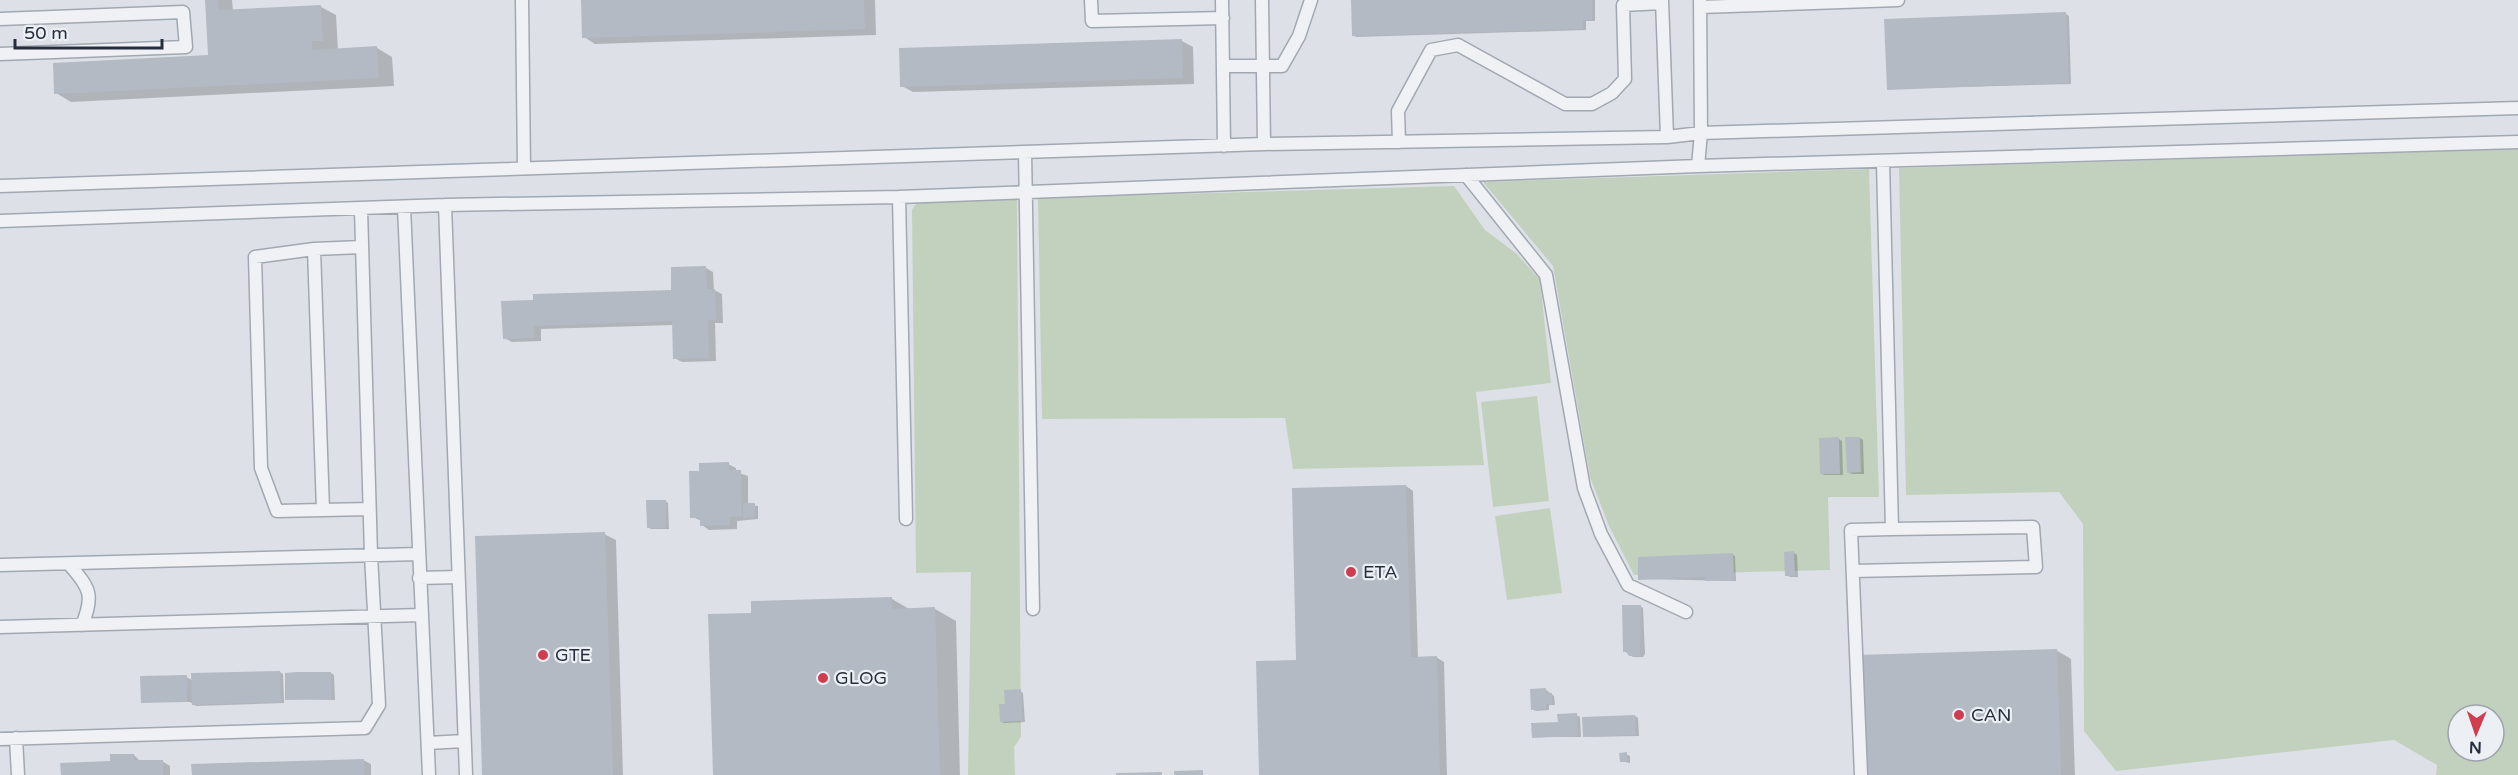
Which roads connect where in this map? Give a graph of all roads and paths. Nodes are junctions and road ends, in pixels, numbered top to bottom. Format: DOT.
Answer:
graph roads {
  1 [pos="522,0"];
  2 [pos="1091,0"];
  3 [pos="1222,0"];
  4 [pos="1262,0"];
  5 [pos="1311,0"];
  6 [pos="1898,0"];
  7 [pos="1662,2"];
  8 [pos="1700,3"];
  9 [pos="1223,18"];
  10 [pos="0,19"];
  11 [pos="0,54"];
  12 [pos="1223,66"];
  13 [pos="1263,66"];
  14 [pos="2518,108"];
  15 [pos="1701,133"];
  16 [pos="1667,137"];
  17 [pos="1399,142"];
  18 [pos="2518,142"];
  19 [pos="1264,144"];
  20 [pos="1224,146"];
  21 [pos="1026,152"];
  22 [pos="1883,162"];
  23 [pos="1698,166"];
  24 [pos="524,168"];
  25 [pos="1466,175"];
  26 [pos="0,186"];
  27 [pos="1026,192"];
  28 [pos="899,197"];
  29 [pos="445,205"];
  30 [pos="404,207"];
  31 [pos="361,209"];
  32 [pos="0,221"];
  33 [pos="362,247"];
  34 [pos="314,249"];
  35 [pos="369,509"];
  36 [pos="323,510"];
  37 [pos="906,519"];
  38 [pos="1892,529"];
  39 [pos="419,554"];
  40 [pos="371,555"];
  41 [pos="69,564"];
  42 [pos="0,566"];
  43 [pos="1853,571"];
  44 [pos="458,577"];
  45 [pos="419,578"];
  46 [pos="1032,609"];
  47 [pos="1686,612"];
  48 [pos="373,615"];
  49 [pos="422,615"];
  50 [pos="82,624"];
  51 [pos="0,627"];
  52 [pos="0,738"];
  53 [pos="16,738"];
  54 [pos="464,741"];
  55 [pos="428,743"];
  56 [pos="18,775"];
  57 [pos="429,775"];
  58 [pos="466,775"];
  59 [pos="1861,775"];
  1 -- 24 [label="lane"];
  2 -- 9 [label="lane"];
  3 -- 9 [label="lane"];
  4 -- 13 [label="lane"];
  5 -- 13 [label="lane"];
  6 -- 8 [label="lane"];
  7 -- 16 [label="lane"];
  7 -- 17 [label="lane"];
  8 -- 15 [label="lane"];
  9 -- 12 [label="lane"];
  10 -- 11 [label="lane"];
  12 -- 13 [label="lane"];
  12 -- 20 [label="lane"];
  13 -- 19 [label="lane"];
  14 -- 15 [label="lane"];
  15 -- 16 [label="lane"];
  15 -- 23 [label="lane"];
  16 -- 17 [label="lane"];
  17 -- 19 [label="lane"];
  18 -- 22 [label="lane"];
  19 -- 20 [label="lane"];
  20 -- 21 [label="lane"];
  21 -- 24 [label="lane"];
  21 -- 27 [label="lane"];
  22 -- 23 [label="lane"];
  22 -- 38 [label="lane"];
  23 -- 25 [label="lane"];
  24 -- 26 [label="lane"];
  25 -- 27 [label="lane"];
  25 -- 47 [label="lane"];
  27 -- 28 [label="lane"];
  27 -- 46 [label="lane"];
  28 -- 29 [label="lane"];
  28 -- 37 [label="lane"];
  29 -- 30 [label="lane"];
  29 -- 44 [label="lane"];
  30 -- 31 [label="lane"];
  30 -- 39 [label="lane"];
  31 -- 32 [label="lane"];
  31 -- 33 [label="lane"];
  33 -- 34 [label="lane"];
  33 -- 35 [label="lane"];
  34 -- 36 [label="lane"];
  34 -- 36 [label="lane"];
  35 -- 36 [label="lane"];
  35 -- 40 [label="lane"];
  38 -- 43 [label="lane"];
  38 -- 43 [label="lane"];
  39 -- 40 [label="lane"];
  39 -- 45 [label="lane"];
  40 -- 41 [label="lane"];
  40 -- 48 [label="lane"];
  41 -- 42 [label="lane"];
  41 -- 50 [label="lane"];
  43 -- 59 [label="lane"];
  44 -- 45 [label="lane"];
  44 -- 54 [label="lane"];
  45 -- 49 [label="lane"];
  48 -- 49 [label="lane"];
  48 -- 50 [label="lane"];
  48 -- 53 [label="lane"];
  49 -- 55 [label="lane"];
  50 -- 51 [label="lane"];
  52 -- 53 [label="lane"];
  53 -- 56 [label="lane"];
  54 -- 55 [label="lane"];
  54 -- 58 [label="lane"];
  55 -- 57 [label="lane"];
}
